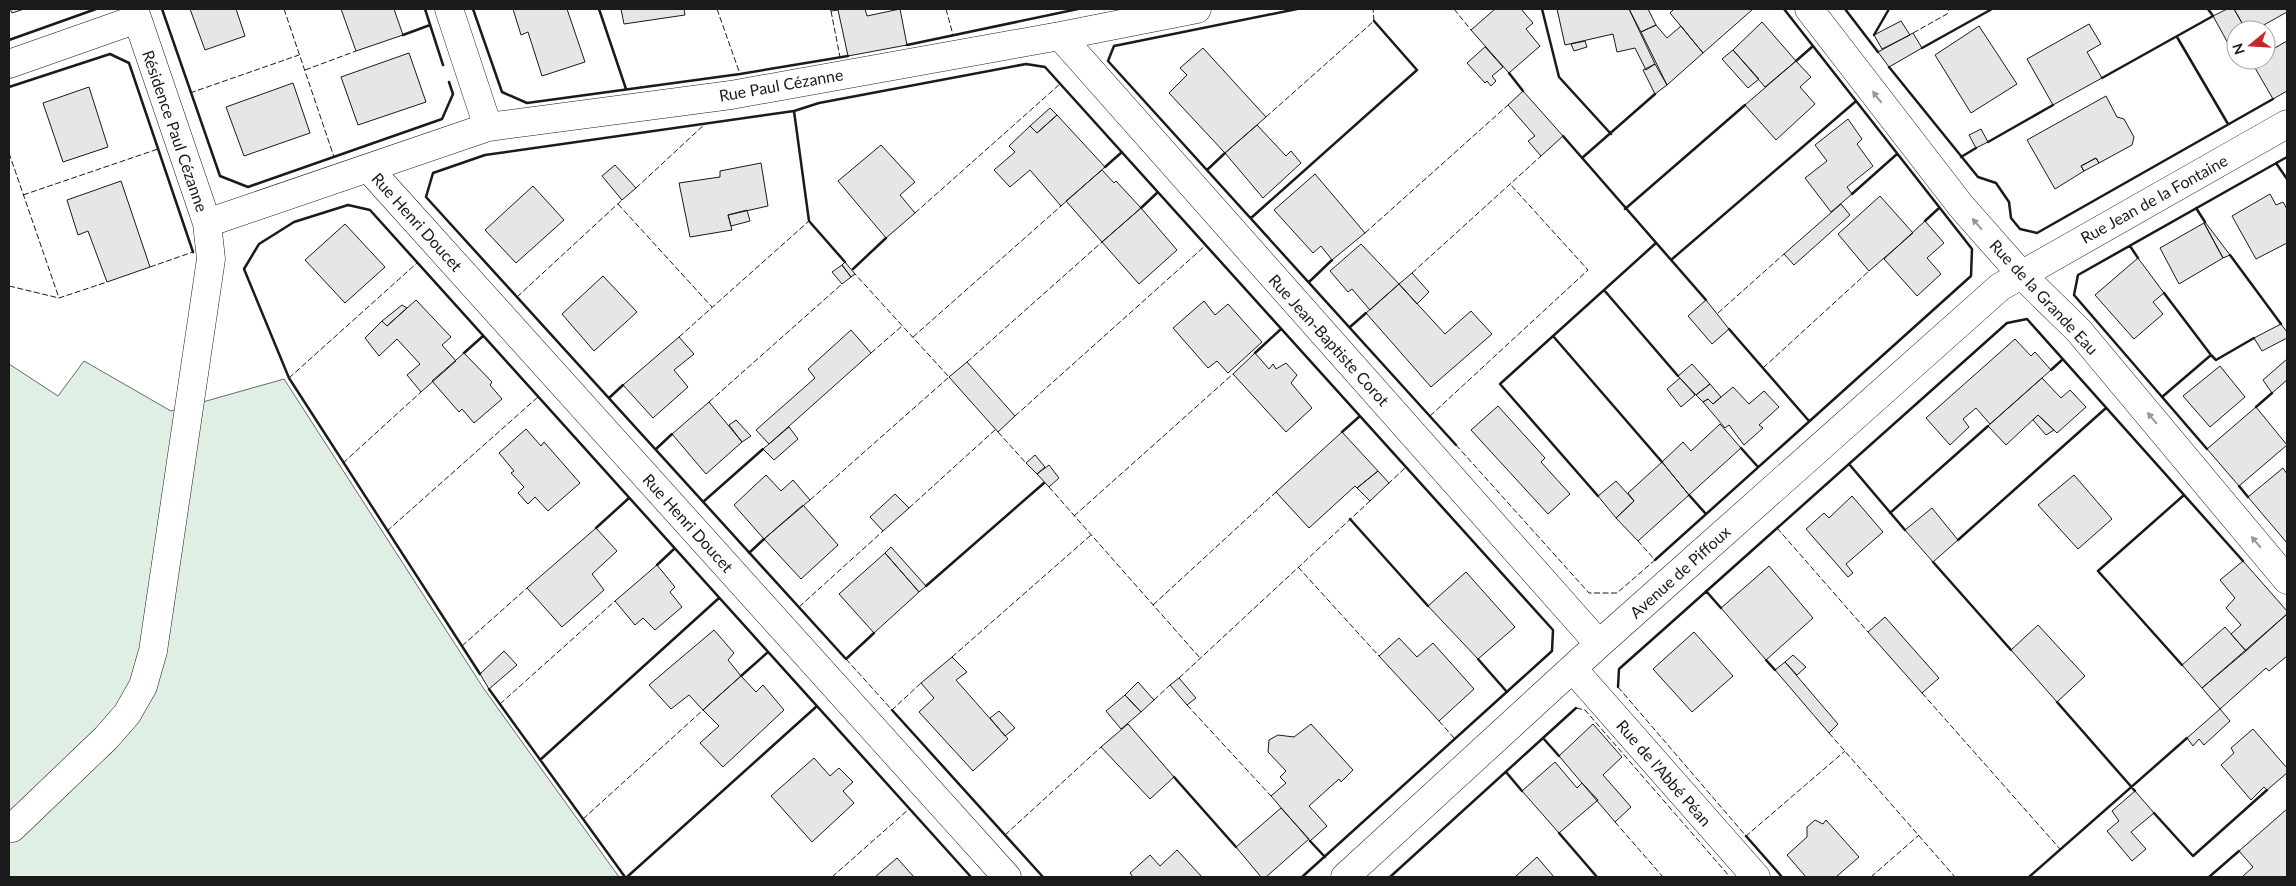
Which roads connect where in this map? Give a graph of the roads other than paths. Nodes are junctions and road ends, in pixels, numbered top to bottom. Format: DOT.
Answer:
graph roads {
  1 [pos="448,9"];
  2 [pos="1197,9"];
  3 [pos="1809,9"];
  4 [pos="136,14"];
  5 [pos="1060,36"];
  6 [pos="9,64"];
  7 [pos="2287,124"];
  8 [pos="488,127"];
  9 [pos="369,169"];
  10 [pos="207,223"];
  11 [pos="2021,274"];
  12 [pos="2287,580"];
  13 [pos="1599,644"];
  14 [pos="1573,669"];
  15 [pos="12,828"];
  16 [pos="1007,877"];
  17 [pos="1344,877"];
  18 [pos="1756,877"];
  1 -- 8 [label="street"];
  2 -- 5 [label="street, Rue Paul Cézanne"];
  11 -- 3 [label="street, Rue de la Grande Eau, one-way"];
  4 -- 6 [label="street, Résidence Paul Cézanne"];
  4 -- 10 [label="street, Résidence Paul Cézanne"];
  5 -- 8 [label="street, Rue Paul Cézanne"];
  5 -- 13 [label="street, Rue Jean-Baptiste Corot"];
  7 -- 11 [label="street, Rue Jean de la Fontaine"];
  8 -- 9 [label="street, Rue Paul Cézanne"];
  9 -- 10 [label="street, Résidence Paul Cézanne"];
  9 -- 16 [label="street, Rue Henri Doucet"];
  10 -- 15 [label="street"];
  12 -- 11 [label="street, Rue de la Grande Eau, one-way"];
  11 -- 13 [label="street, Avenue de Piffoux"];
  13 -- 14 [label="street, Avenue de Piffoux"];
  14 -- 17 [label="street, Avenue de Piffoux"];
  14 -- 18 [label="street, Rue de l'Abbé Péan"];
}
